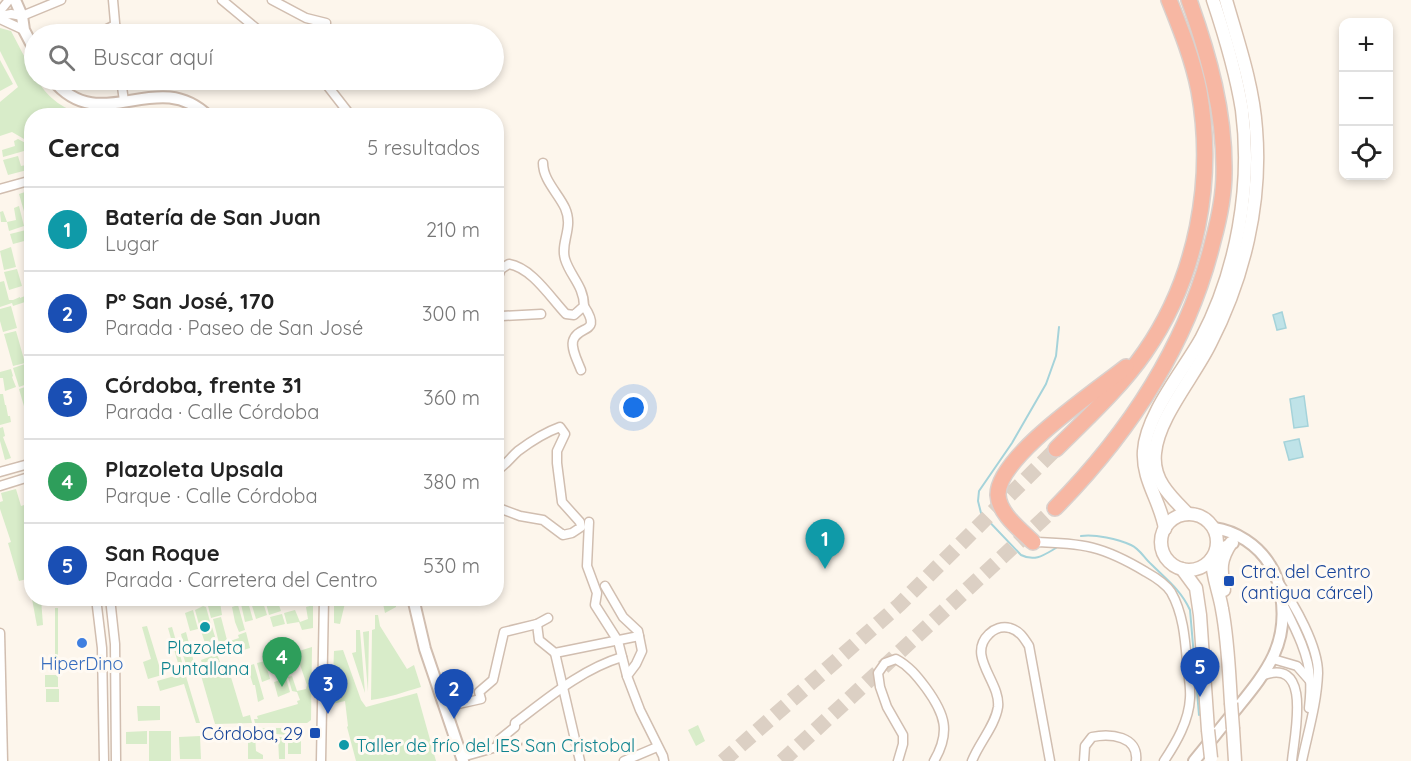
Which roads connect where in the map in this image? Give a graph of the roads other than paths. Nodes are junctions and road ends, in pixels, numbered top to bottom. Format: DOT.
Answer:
graph roads {
  1 [pos="9,0"];
  2 [pos="15,0"];
  3 [pos="61,0"];
  4 [pos="113,0"];
  5 [pos="222,0"];
  6 [pos="272,0"];
  7 [pos="1169,0"];
  8 [pos="1189,0"];
  9 [pos="1213,0"];
  10 [pos="1226,0"];
  11 [pos="0,11"];
  12 [pos="22,16"];
  13 [pos="0,18"];
  14 [pos="326,23"];
  15 [pos="115,24"];
  16 [pos="251,24"];
  17 [pos="24,30"];
  18 [pos="61,90"];
  19 [pos="122,90"];
  20 [pos="331,90"];
  21 [pos="124,101"];
  22 [pos="199,108"];
  23 [pos="345,108"];
  24 [pos="543,163"];
  25 [pos="24,182"];
  26 [pos="0,189"];
  27 [pos="504,267"];
  28 [pos="584,306"];
  29 [pos="541,314"];
  30 [pos="504,316"];
  31 [pos="1144,353"];
  32 [pos="581,370"];
  33 [pos="1056,449"];
  34 [pos="24,465"];
  35 [pos="504,466"];
  36 [pos="0,472"];
  37 [pos="24,478"];
  38 [pos="0,486"];
  39 [pos="1055,508"];
  40 [pos="504,510"];
  41 [pos="1188,514"];
  42 [pos="590,522"];
  43 [pos="1214,528"];
  44 [pos="1165,529"];
  45 [pos="1033,542"];
  46 [pos="1231,543"];
  47 [pos="1251,543"];
  48 [pos="1214,554"];
  49 [pos="1182,569"];
  50 [pos="1278,582"];
  51 [pos="605,586"];
  52 [pos="1282,603"];
  53 [pos="97,606"];
  54 [pos="111,606"];
  55 [pos="324,606"];
  56 [pos="414,606"];
  57 [pos="1222,609"];
  58 [pos="549,618"];
  59 [pos="537,624"];
  60 [pos="0,633"];
  61 [pos="639,636"];
  62 [pos="618,641"];
  63 [pos="555,653"];
  64 [pos="622,657"];
  65 [pos="1273,659"];
  66 [pos="1264,675"];
  67 [pos="627,676"];
  68 [pos="1310,680"];
  69 [pos="563,688"];
  70 [pos="1316,696"];
  71 [pos="445,707"];
  72 [pos="1308,728"];
  73 [pos="518,744"];
  74 [pos="497,747"];
  75 [pos="657,747"];
  76 [pos="463,759"];
  77 [pos="1211,760"];
  78 [pos="3,761"];
  79 [pos="104,761"];
  80 [pos="116,761"];
  81 [pos="321,761"];
  82 [pos="580,761"];
  83 [pos="625,761"];
  84 [pos="664,761"];
  85 [pos="898,761"];
  86 [pos="934,761"];
  87 [pos="972,761"];
  88 [pos="1050,761"];
  89 [pos="1084,761"];
  90 [pos="1136,761"];
  91 [pos="1164,761"];
  92 [pos="1194,761"];
  93 [pos="1235,761"];
  94 [pos="1292,761"];
  95 [pos="1302,761"];
  1 -- 11 [label="street"];
  2 -- 12 [label="street"];
  3 -- 12 [label="street"];
  4 -- 15 [label="street"];
  5 -- 16 [label="street"];
  6 -- 14 [label="street"];
  7 -- 31 [label="highway"];
  8 -- 39 [label="highway"];
  9 -- 44 [label="main road"];
  10 -- 41 [label="main road"];
  12 -- 13 [label="street"];
  12 -- 17 [label="street"];
  13 -- 17 [label="street"];
  18 -- 21 [label="street"];
  19 -- 21 [label="street"];
  20 -- 23 [label="street"];
  21 -- 22 [label="street"];
  24 -- 28 [label="street"];
  25 -- 26 [label="street"];
  27 -- 28 [label="street"];
  28 -- 32 [label="street"];
  29 -- 30 [label="street"];
  31 -- 33 [label="highway"];
  31 -- 45 [label="highway"];
  34 -- 36 [label="street"];
  35 -- 40 [label="street"];
  37 -- 38 [label="street"];
  41 -- 43 [label="main road"];
  41 -- 44 [label="main road"];
  42 -- 62 [label="street"];
  43 -- 47 [label="street"];
  43 -- 48 [label="main road"];
  44 -- 49 [label="main road"];
  45 -- 91 [label="street"];
  46 -- 47 [label="street"];
  46 -- 48 [label="street"];
  46 -- 57 [label="main road"];
  47 -- 50 [label="street"];
  48 -- 49 [label="main road"];
  48 -- 57 [label="main road"];
  49 -- 77 [label="main road, bridge"];
  50 -- 52 [label="street"];
  50 -- 70 [label="street"];
  51 -- 61 [label="street"];
  52 -- 65 [label="street"];
  52 -- 68 [label="street"];
  53 -- 79 [label="street"];
  54 -- 80 [label="street"];
  55 -- 81 [label="street"];
  56 -- 71 [label="street"];
  57 -- 93 [label="main road, bridge"];
  58 -- 59 [label="street"];
  59 -- 63 [label="street"];
  59 -- 71 [label="street"];
  60 -- 78 [label="street"];
  61 -- 62 [label="street"];
  61 -- 67 [label="street"];
  62 -- 63 [label="street"];
  62 -- 64 [label="street"];
  63 -- 69 [label="street"];
  64 -- 67 [label="street"];
  64 -- 69 [label="street"];
  65 -- 66 [label="street"];
  65 -- 68 [label="street"];
  66 -- 92 [label="street"];
  66 -- 94 [label="street"];
  67 -- 75 [label="street"];
  68 -- 70 [label="street"];
  68 -- 72 [label="street"];
  69 -- 74 [label="street"];
  69 -- 82 [label="street"];
  70 -- 72 [label="street"];
  71 -- 76 [label="street"];
  72 -- 95 [label="street"];
  73 -- 74 [label="street"];
  74 -- 76 [label="street"];
  75 -- 83 [label="street"];
  75 -- 84 [label="street"];
  85 -- 86 [label="street"];
  87 -- 88 [label="street"];
  89 -- 90 [label="street"];
}
